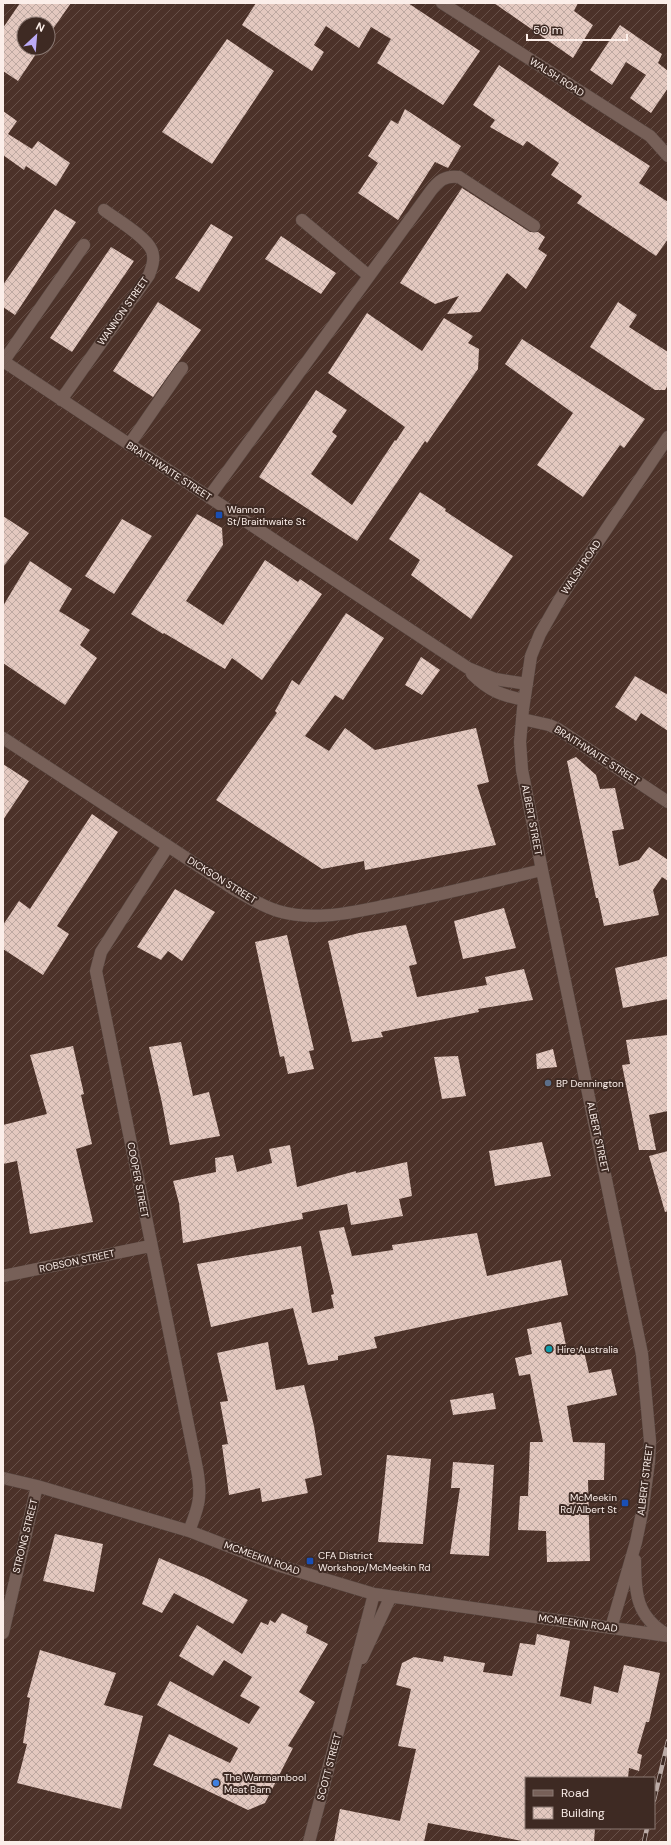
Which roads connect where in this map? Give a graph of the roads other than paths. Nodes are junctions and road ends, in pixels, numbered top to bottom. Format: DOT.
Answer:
graph roads {
  1 [pos="442,3"];
  2 [pos="668,156"];
  3 [pos="104,210"];
  4 [pos="302,220"];
  5 [pos="534,226"];
  6 [pos="84,245"];
  7 [pos="369,276"];
  8 [pos="3,362"];
  9 [pos="182,368"];
  10 [pos="61,400"];
  11 [pos="668,437"];
  12 [pos="129,445"];
  13 [pos="209,497"];
  14 [pos="456,660"];
  15 [pos="527,684"];
  16 [pos="523,710"];
  17 [pos="3,738"];
  18 [pos="668,802"];
  19 [pos="168,846"];
  20 [pos="542,870"];
  21 [pos="150,1246"];
  22 [pos="3,1276"];
  23 [pos="3,1478"];
  24 [pos="37,1486"];
  25 [pos="189,1531"];
  26 [pos="636,1542"];
  27 [pos="374,1594"];
  28 [pos="390,1598"];
  29 [pos="611,1628"];
  30 [pos="3,1633"];
  31 [pos="668,1636"];
  32 [pos="348,1692"];
  33 [pos="309,1842"];
  1 -- 2 [label="street, WALSH ROAD"];
  3 -- 10 [label="street, WANNON STREET"];
  4 -- 7 [label="street"];
  5 -- 7 [label="street"];
  6 -- 8 [label="street"];
  7 -- 13 [label="street"];
  8 -- 10 [label="street, BRAITHWAITE STREET"];
  9 -- 12 [label="street"];
  10 -- 12 [label="street, BRAITHWAITE STREET"];
  11 -- 15 [label="street, WALSH ROAD"];
  12 -- 13 [label="street, BRAITHWAITE STREET"];
  13 -- 14 [label="street, BRAITHWAITE STREET"];
  14 -- 15 [label="street, BRAITHWAITE STREET"];
  14 -- 16 [label="street, BRAITHWAITE STREET"];
  15 -- 16 [label="street, WALSH ROAD"];
  16 -- 18 [label="street, BRAITHWAITE STREET"];
  16 -- 20 [label="street, ALBERT STREET"];
  17 -- 19 [label="street, DICKSON STREET"];
  19 -- 20 [label="street, DICKSON STREET"];
  19 -- 21 [label="street, COOPER STREET"];
  20 -- 26 [label="street, ALBERT STREET"];
  21 -- 22 [label="street, ROBSON STREET"];
  21 -- 25 [label="street, COOPER STREET"];
  23 -- 24 [label="street, MCMEEKIN ROAD"];
  24 -- 25 [label="street, MCMEEKIN ROAD"];
  24 -- 30 [label="street, STRONG STREET"];
  25 -- 27 [label="street, MCMEEKIN ROAD"];
  26 -- 29 [label="street, ALBERT STREET"];
  26 -- 31 [label="street, ALBERT STREET"];
  27 -- 28 [label="street, MCMEEKIN ROAD"];
  27 -- 32 [label="street, SCOTT STREET"];
  28 -- 29 [label="street, MCMEEKIN ROAD"];
  28 -- 32 [label="street, SCOTT STREET"];
  29 -- 31 [label="street, MCMEEKIN ROAD"];
  32 -- 33 [label="street, SCOTT STREET"];
}
